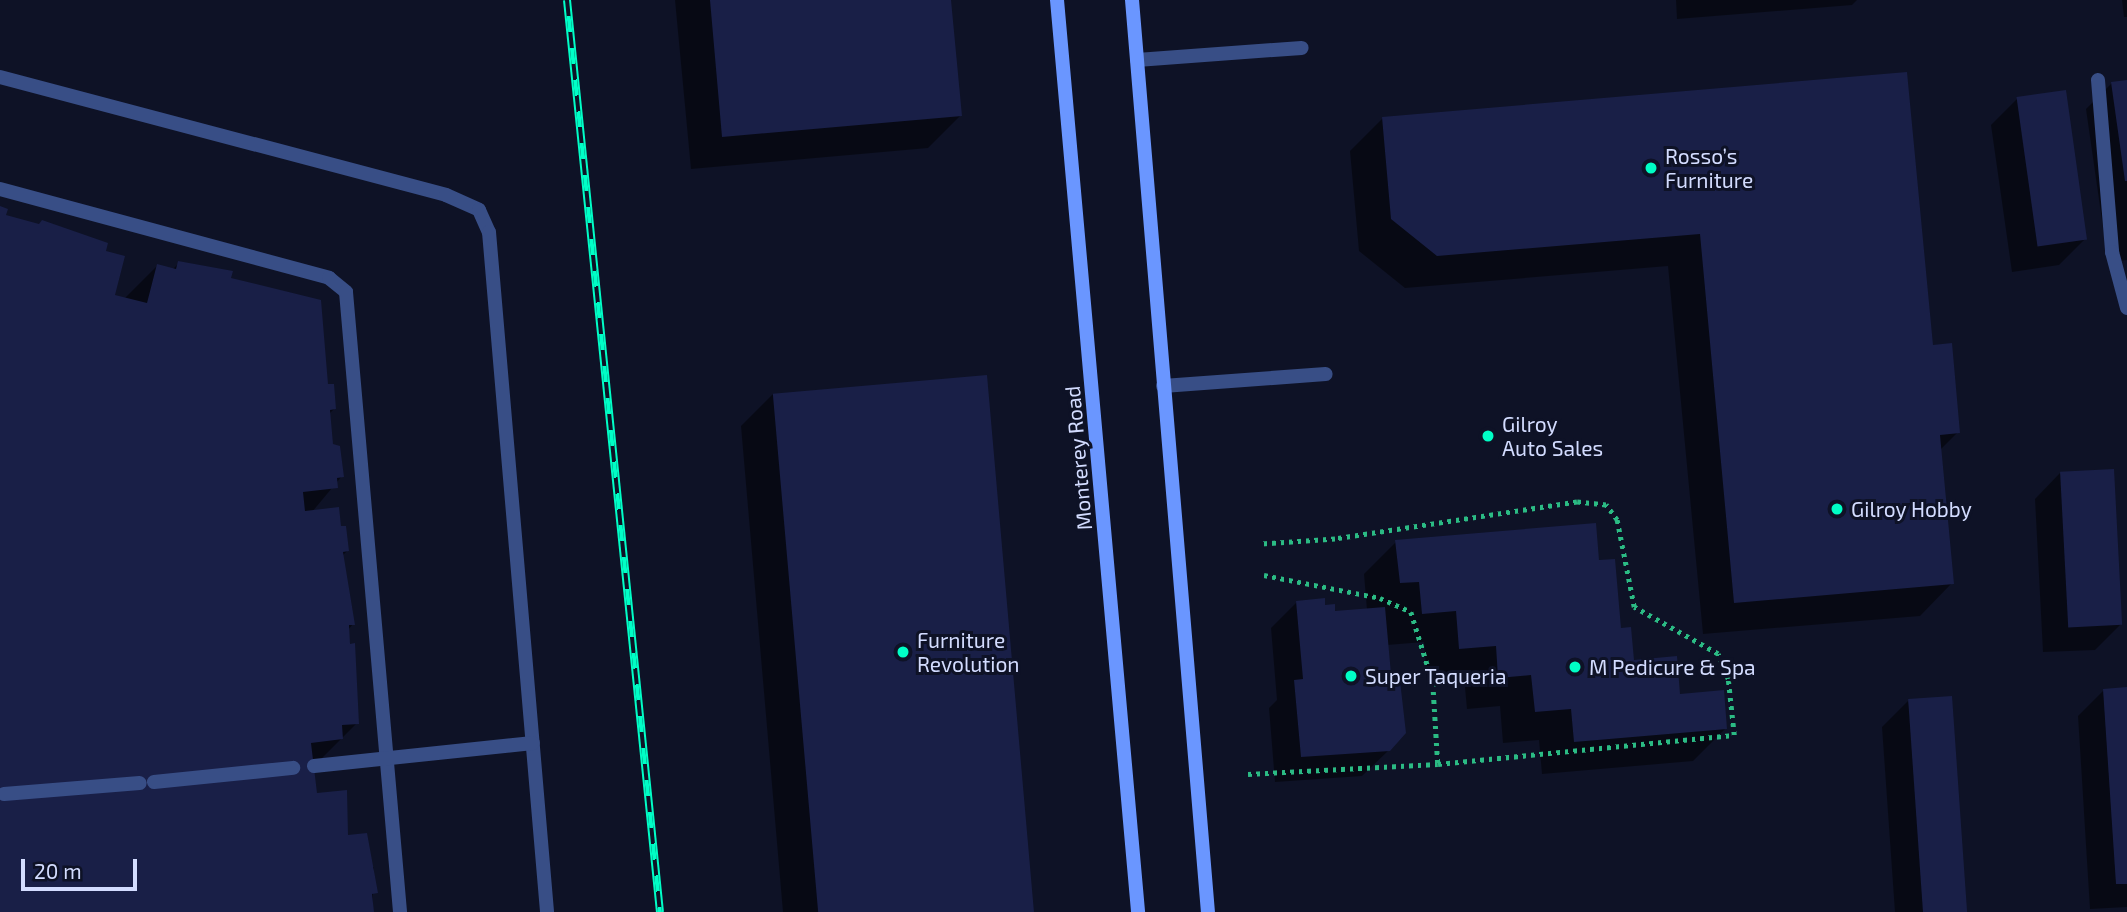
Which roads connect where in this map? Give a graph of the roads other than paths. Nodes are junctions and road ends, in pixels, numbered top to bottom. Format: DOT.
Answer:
graph roads {
  1 [pos="1057,0"];
  2 [pos="1132,0"];
  3 [pos="1301,48"];
  4 [pos="1137,60"];
  5 [pos="0,77"];
  6 [pos="2098,80"];
  7 [pos="0,190"];
  8 [pos="2127,308"];
  9 [pos="1326,373"];
  10 [pos="1163,386"];
  11 [pos="533,743"];
  12 [pos="386,759"];
  13 [pos="314,766"];
  14 [pos="293,768"];
  15 [pos="4,794"];
  16 [pos="400,912"];
  17 [pos="547,912"];
  18 [pos="1138,912"];
  19 [pos="1208,912"];
  1 -- 18 [label="main road, Monterey Road"];
  2 -- 4 [label="main road"];
  3 -- 4 [label="lane"];
  4 -- 10 [label="main road"];
  5 -- 11 [label="lane"];
  6 -- 8 [label="lane"];
  7 -- 12 [label="lane"];
  9 -- 10 [label="lane"];
  10 -- 19 [label="main road"];
  11 -- 12 [label="lane"];
  11 -- 17 [label="lane"];
  12 -- 13 [label="lane"];
  12 -- 16 [label="lane"];
  14 -- 15 [label="lane"];
}
